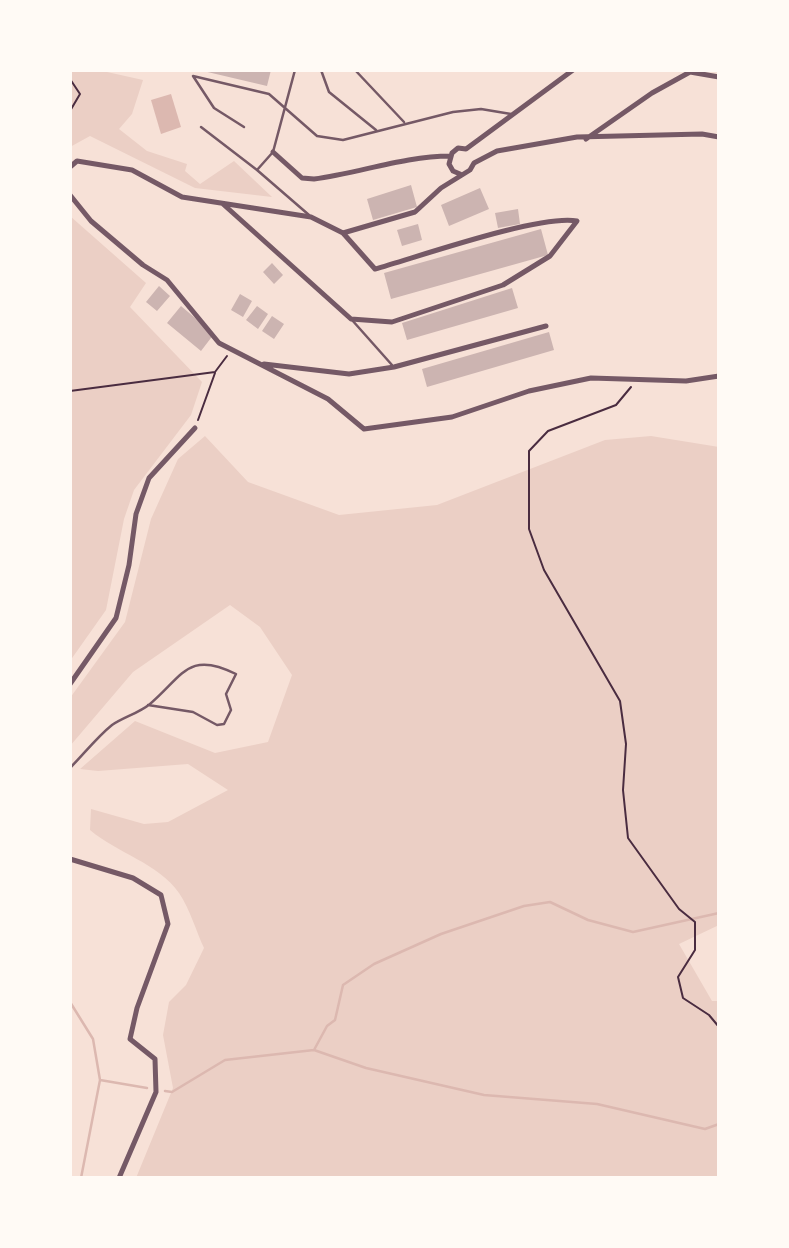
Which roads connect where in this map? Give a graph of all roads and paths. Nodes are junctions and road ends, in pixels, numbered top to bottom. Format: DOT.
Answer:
graph roads {
  1 [pos="295,70"];
  2 [pos="321,70"];
  3 [pos="355,70"];
  4 [pos="573,70"];
  5 [pos="719,77"];
  6 [pos="70,79"];
  7 [pos="284,105"];
  8 [pos="70,111"];
  9 [pos="515,115"];
  10 [pos="404,122"];
  11 [pos="201,127"];
  12 [pos="244,127"];
  13 [pos="376,130"];
  14 [pos="719,137"];
  15 [pos="586,139"];
  16 [pos="466,149"];
  17 [pos="274,152"];
  18 [pos="450,156"];
  19 [pos="474,163"];
  20 [pos="70,167"];
  21 [pos="257,170"];
  22 [pos="460,174"];
  23 [pos="70,195"];
  24 [pos="221,202"];
  25 [pos="311,217"];
  26 [pos="343,233"];
  27 [pos="351,319"];
  28 [pos="546,326"];
  29 [pos="232,349"];
  30 [pos="257,363"];
  31 [pos="394,368"];
  32 [pos="215,372"];
  33 [pos="719,376"];
  34 [pos="634,379"];
  35 [pos="70,391"];
  36 [pos="195,428"];
  37 [pos="70,684"];
  38 [pos="148,705"];
  39 [pos="70,768"];
  40 [pos="70,859"];
  41 [pos="719,1027"];
  42 [pos="119,1178"];
  1 -- 7 [label="lane"];
  2 -- 13 [label="lane"];
  3 -- 10 [label="lane"];
  4 -- 9 [label="street"];
  5 -- 15 [label="street"];
  6 -- 8 [label="path"];
  7 -- 12 [label="lane"];
  7 -- 13 [label="lane"];
  7 -- 17 [label="lane"];
  9 -- 10 [label="lane"];
  9 -- 16 [label="street"];
  10 -- 13 [label="lane"];
  11 -- 21 [label="lane"];
  14 -- 15 [label="street"];
  15 -- 19 [label="street"];
  16 -- 18 [label="street"];
  16 -- 19 [label="street"];
  17 -- 18 [label="street"];
  17 -- 21 [label="lane"];
  18 -- 22 [label="street"];
  19 -- 22 [label="street"];
  20 -- 24 [label="street"];
  21 -- 25 [label="lane"];
  22 -- 26 [label="street"];
  23 -- 29 [label="street"];
  24 -- 25 [label="street"];
  24 -- 27 [label="street"];
  25 -- 26 [label="street"];
  26 -- 27 [label="street"];
  27 -- 31 [label="lane"];
  28 -- 31 [label="street"];
  29 -- 30 [label="street"];
  29 -- 32 [label="path"];
  30 -- 31 [label="street"];
  30 -- 34 [label="street"];
  32 -- 35 [label="path"];
  32 -- 36 [label="path"];
  33 -- 34 [label="street"];
  34 -- 41 [label="path"];
  36 -- 37 [label="street"];
  38 -- 38 [label="lane"];
  38 -- 39 [label="lane"];
  40 -- 42 [label="street"];
}
